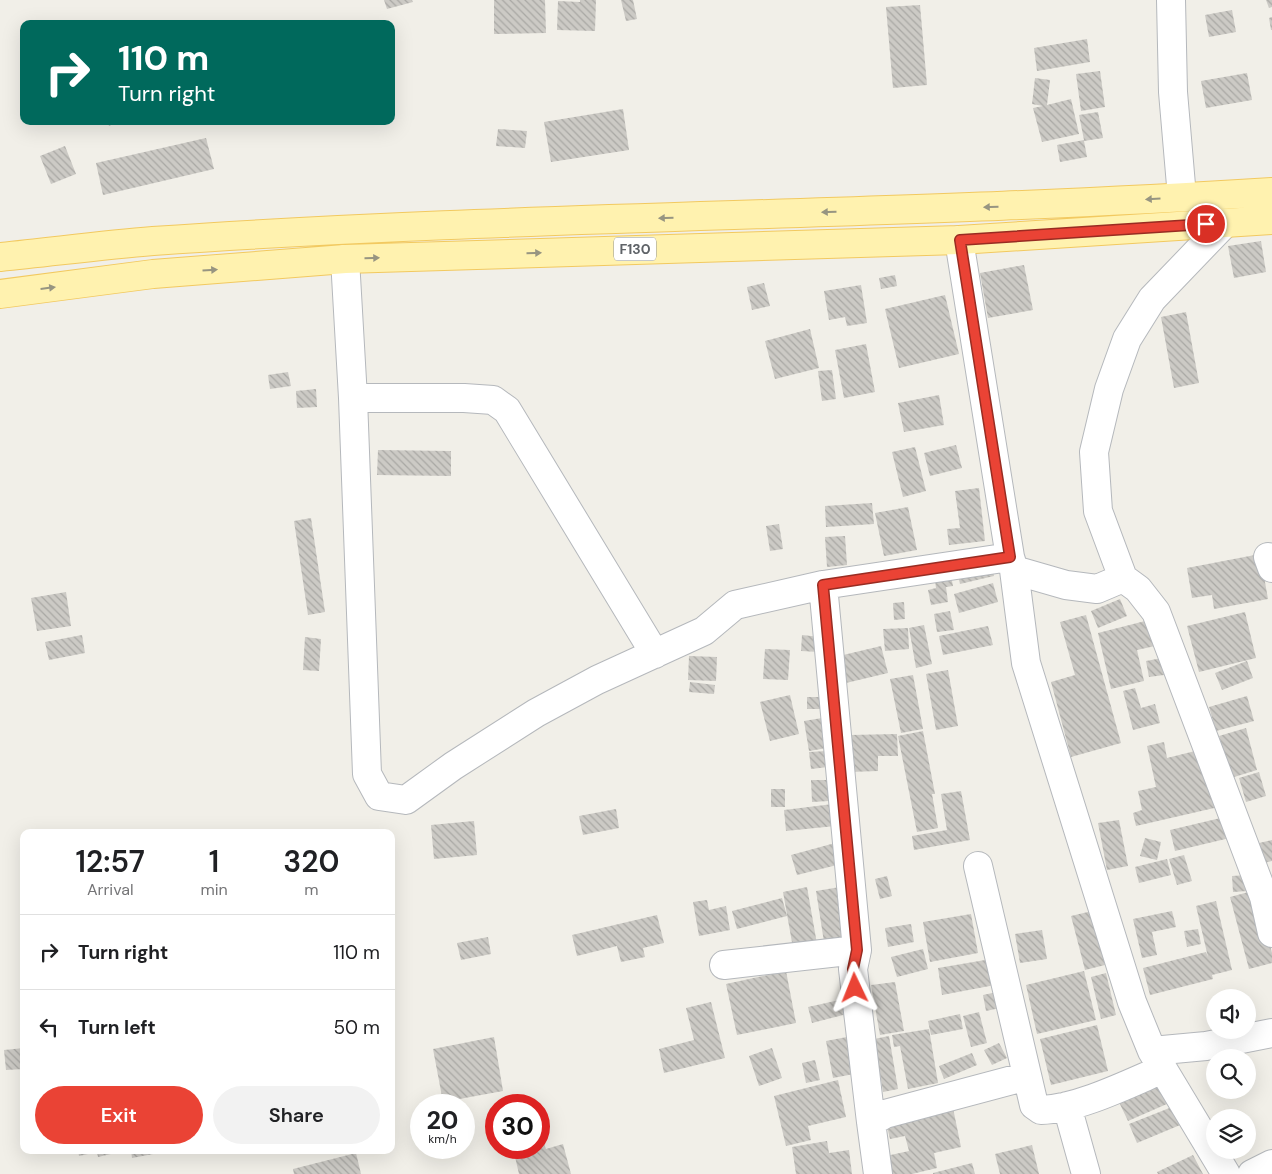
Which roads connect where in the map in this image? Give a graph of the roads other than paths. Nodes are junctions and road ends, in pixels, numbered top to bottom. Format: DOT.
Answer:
graph roads {
  1 [pos="1171,0"];
  2 [pos="1272,192"];
  3 [pos="1182,197"];
  4 [pos="1272,220"];
  5 [pos="1225,223"];
  6 [pos="960,240"];
  7 [pos="0,257"];
  8 [pos="345,259"];
  9 [pos="0,294"];
  10 [pos="353,398"];
  11 [pos="1012,563"];
  12 [pos="1123,578"];
  13 [pos="823,585"];
  14 [pos="655,654"];
  15 [pos="978,866"];
  16 [pos="1272,933"];
  17 [pos="857,950"];
  18 [pos="724,965"];
  19 [pos="1272,1033"];
  20 [pos="1157,1060"];
  21 [pos="1027,1076"];
  22 [pos="1067,1106"];
  23 [pos="871,1122"];
  24 [pos="1272,1164"];
  25 [pos="878,1174"];
  26 [pos="1086,1174"];
  27 [pos="1226,1174"];
  28 [pos="1252,1174"];
  1 -- 3 [label="street"];
  2 -- 3 [label="main road, F130"];
  3 -- 7 [label="main road, F130, one-way"];
  4 -- 5 [label="main road, F130"];
  5 -- 6 [label="main road, F130"];
  5 -- 12 [label="street"];
  8 -- 6 [label="main road, F130, one-way"];
  6 -- 11 [label="street"];
  9 -- 8 [label="main road, F130, one-way"];
  8 -- 10 [label="street"];
  10 -- 14 [label="street"];
  10 -- 14 [label="street"];
  11 -- 12 [label="street"];
  11 -- 13 [label="street"];
  11 -- 20 [label="street"];
  12 -- 16 [label="street"];
  13 -- 14 [label="street"];
  13 -- 17 [label="street"];
  15 -- 21 [label="street"];
  17 -- 18 [label="street"];
  17 -- 23 [label="street"];
  19 -- 20 [label="street"];
  20 -- 22 [label="street"];
  20 -- 27 [label="street"];
  21 -- 22 [label="street"];
  21 -- 23 [label="street"];
  22 -- 26 [label="street"];
  23 -- 25 [label="street"];
  24 -- 28 [label="street"];
}
